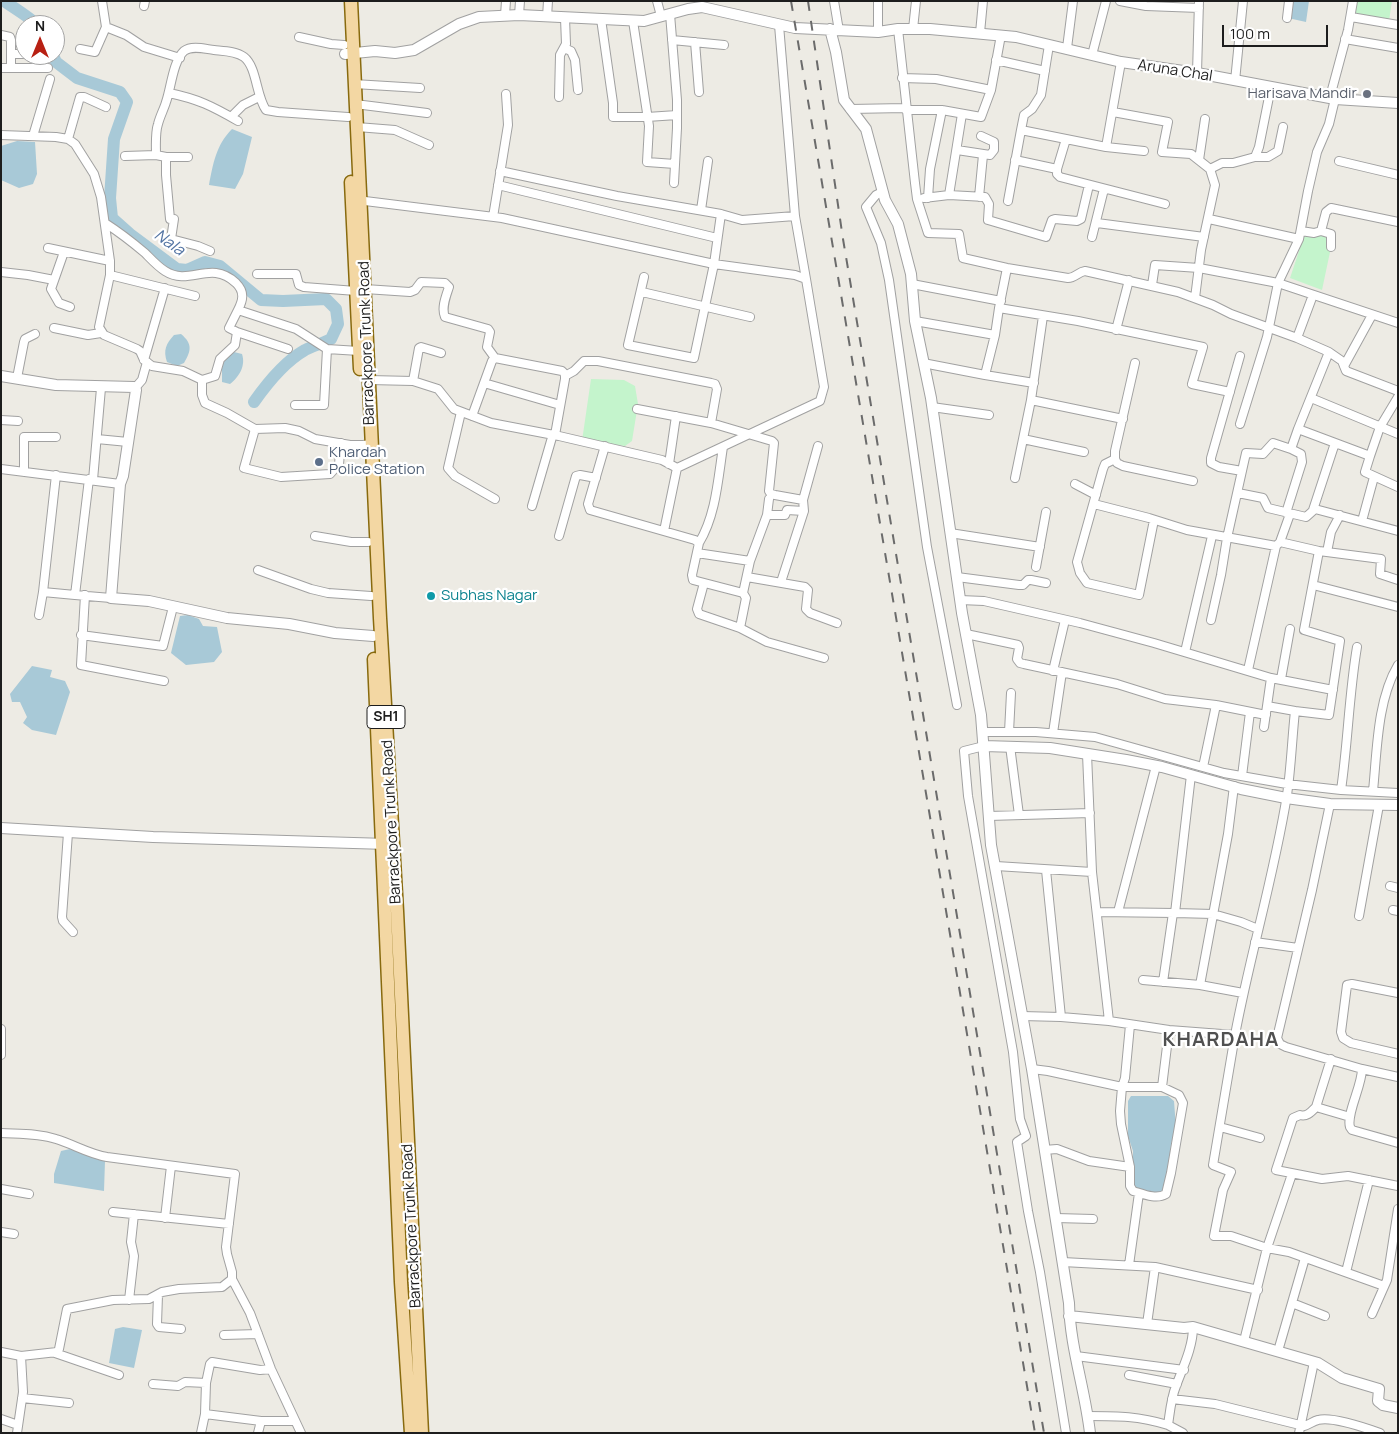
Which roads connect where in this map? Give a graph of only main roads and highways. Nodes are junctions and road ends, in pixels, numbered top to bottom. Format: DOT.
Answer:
graph roads {
  1 [pos="342,1"];
  2 [pos="350,1"];
  3 [pos="347,51"];
  4 [pos="352,122"];
  5 [pos="360,290"];
  6 [pos="368,445"];
  7 [pos="388,844"];
  8 [pos="411,1433"];
  9 [pos="422,1433"];
  1 -- 3 [label="main road, Barrackpore Trunk Road / SH1"];
  2 -- 3 [label="main road, Barrackpore Trunk Road / SH1"];
  3 -- 4 [label="main road, Barrackpore Trunk Road / SH1"];
  3 -- 4 [label="main road, Barrackpore Trunk Road / SH1"];
  4 -- 5 [label="main road, Barrackpore Trunk Road / SH1"];
  5 -- 6 [label="main road, Barrackpore Trunk Road / SH1"];
  5 -- 6 [label="main road, Barrackpore Trunk Road / SH1"];
  6 -- 7 [label="main road, Barrackpore Trunk Road / SH1"];
  6 -- 7 [label="main road, Barrackpore Trunk Road / SH1"];
  7 -- 8 [label="main road, Barrackpore Trunk Road / SH1"];
  7 -- 9 [label="main road, Barrackpore Trunk Road / SH1"];
}
